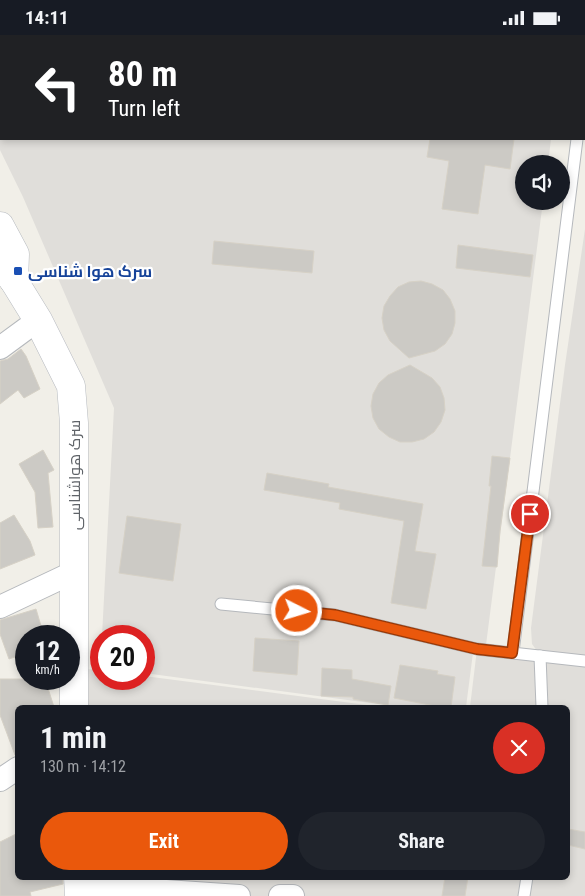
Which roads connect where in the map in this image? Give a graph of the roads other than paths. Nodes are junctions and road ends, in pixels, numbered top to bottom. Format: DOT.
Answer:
graph roads {
  1 [pos="580,140"];
  2 [pos="0,226"];
  3 [pos="7,272"];
  4 [pos="38,320"];
  5 [pos="0,348"];
  6 [pos="74,572"];
  7 [pos="221,604"];
  8 [pos="0,607"];
  9 [pos="512,653"];
  10 [pos="540,656"];
  11 [pos="585,661"];
  12 [pos="74,705"];
  13 [pos="542,705"];
  14 [pos="15,770"];
  15 [pos="0,780"];
  16 [pos="527,880"];
  17 [pos="78,886"];
  18 [pos="239,896"];
  19 [pos="280,896"];
  20 [pos="293,896"];
  21 [pos="524,896"];
  1 -- 9 [label="lane"];
  2 -- 3 [label="street"];
  3 -- 4 [label="street, سرک هواشناسی"];
  4 -- 5 [label="street"];
  4 -- 6 [label="street, سرک هواشناسی"];
  6 -- 8 [label="street"];
  6 -- 12 [label="street, سرک هواشناسی"];
  7 -- 9 [label="lane"];
  9 -- 10 [label="lane"];
  10 -- 11 [label="lane"];
  10 -- 13 [label="lane"];
  14 -- 15 [label="street"];
  16 -- 21 [label="lane"];
  17 -- 18 [label="street"];
  19 -- 20 [label="street"];
}
